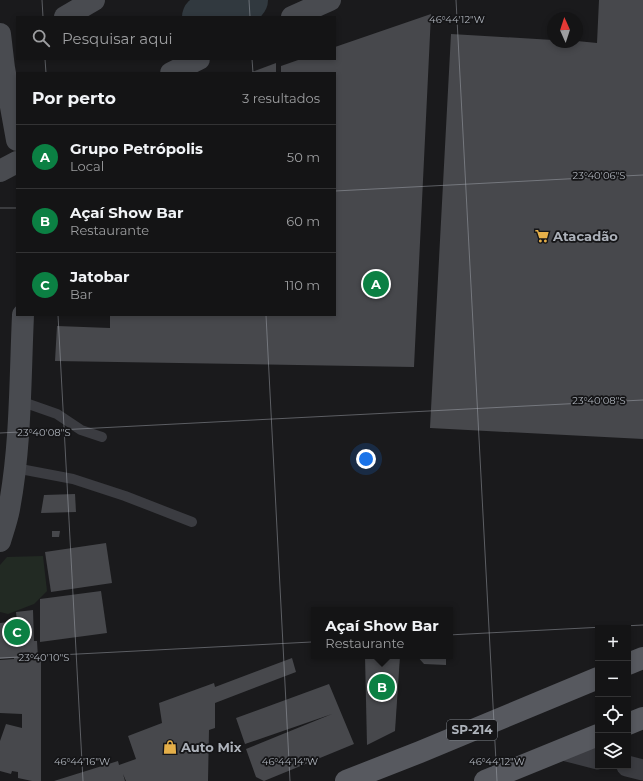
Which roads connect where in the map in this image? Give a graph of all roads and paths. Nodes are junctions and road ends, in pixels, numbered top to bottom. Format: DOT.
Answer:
graph roads {
  1 [pos="94,0"];
  2 [pos="330,0"];
  3 [pos="67,16"];
  4 [pos="294,16"];
  5 [pos="5,48"];
  6 [pos="197,60"];
  7 [pos="173,72"];
  8 [pos="16,132"];
  9 [pos="16,163"];
  10 [pos="0,171"];
  11 [pos="23,316"];
  12 [pos="20,401"];
  13 [pos="102,437"];
  14 [pos="15,468"];
  15 [pos="192,522"];
  16 [pos="0,541"];
  17 [pos="643,658"];
  18 [pos="631,663"];
  19 [pos="595,679"];
  20 [pos="643,718"];
  21 [pos="631,723"];
  22 [pos="595,736"];
  23 [pos="563,750"];
  24 [pos="595,758"];
  25 [pos="631,767"];
  26 [pos="643,770"];
  27 [pos="346,781"];
  28 [pos="485,781"];
  1 -- 3 [label="main road"];
  2 -- 4 [label="main road"];
  5 -- 8 [label="main road"];
  6 -- 7 [label="main road"];
  9 -- 10 [label="main road"];
  11 -- 12 [label="main road"];
  12 -- 13 [label="lane"];
  12 -- 14 [label="main road"];
  14 -- 15 [label="lane"];
  14 -- 16 [label="main road"];
  17 -- 18 [label="main road"];
  19 -- 27 [label="main road, SP-214"];
  20 -- 21 [label="main road"];
  22 -- 23 [label="main road"];
  23 -- 24 [label="street"];
  23 -- 28 [label="main road"];
  25 -- 26 [label="street"];
}
